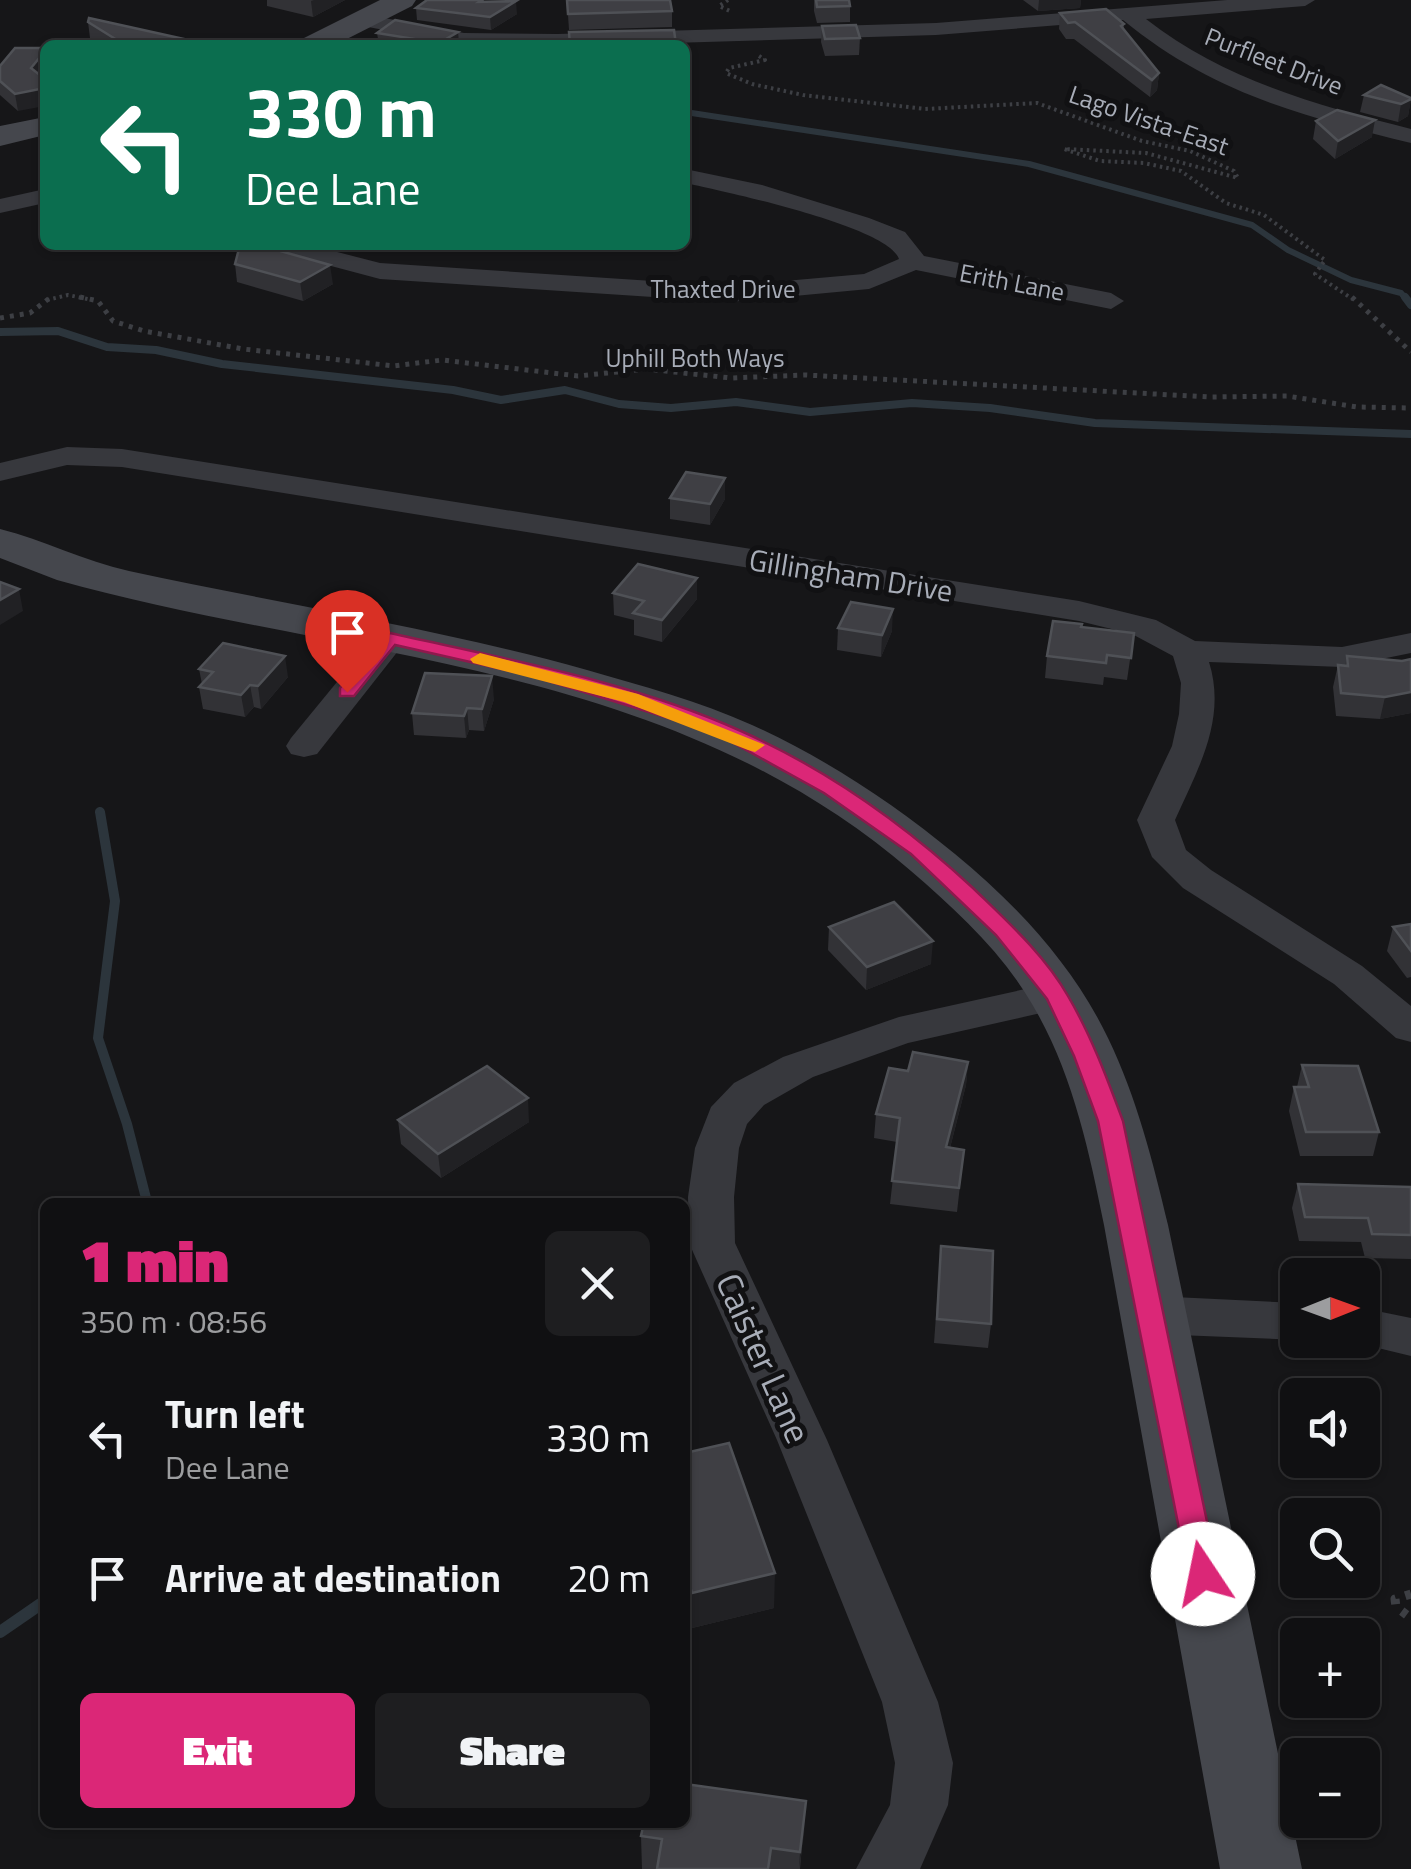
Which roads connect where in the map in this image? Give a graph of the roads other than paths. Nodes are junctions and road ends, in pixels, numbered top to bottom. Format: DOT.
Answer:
graph roads {
  1 [pos="1294,1"];
  2 [pos="376,7"];
  3 [pos="1129,15"];
  4 [pos="320,40"];
  5 [pos="40,127"];
  6 [pos="0,136"];
  7 [pos="1411,136"];
  8 [pos="690,177"];
  9 [pos="40,197"];
  10 [pos="0,206"];
  11 [pos="299,250"];
  12 [pos="914,262"];
  13 [pos="1110,300"];
  14 [pos="0,472"];
  15 [pos="2,546"];
  16 [pos="390,638"];
  17 [pos="1411,643"];
  18 [pos="1188,650"];
  19 [pos="304,746"];
  20 [pos="1057,996"];
  21 [pos="1411,1028"];
  22 [pos="698,1243"];
  23 [pos="1153,1315"];
  24 [pos="1280,1321"];
  25 [pos="1380,1330"];
  26 [pos="1411,1336"];
  27 [pos="886,1869"];
  28 [pos="1261,1869"];
  1 -- 3 [label="street"];
  2 -- 3 [label="street"];
  2 -- 4 [label="main road"];
  3 -- 7 [label="street, Purfleet Drive"];
  5 -- 6 [label="main road"];
  8 -- 12 [label="street"];
  9 -- 10 [label="street"];
  11 -- 12 [label="street, Thaxted Drive"];
  12 -- 13 [label="street, Erith Lane"];
  14 -- 18 [label="street, Gillingham Drive"];
  15 -- 16 [label="main road"];
  16 -- 19 [label="street"];
  16 -- 20 [label="main road"];
  17 -- 18 [label="street"];
  18 -- 21 [label="street"];
  20 -- 22 [label="street, Caister Lane"];
  20 -- 23 [label="main road"];
  22 -- 27 [label="street, Caister Lane"];
  23 -- 24 [label="street"];
  23 -- 28 [label="main road"];
  25 -- 26 [label="street"];
}
